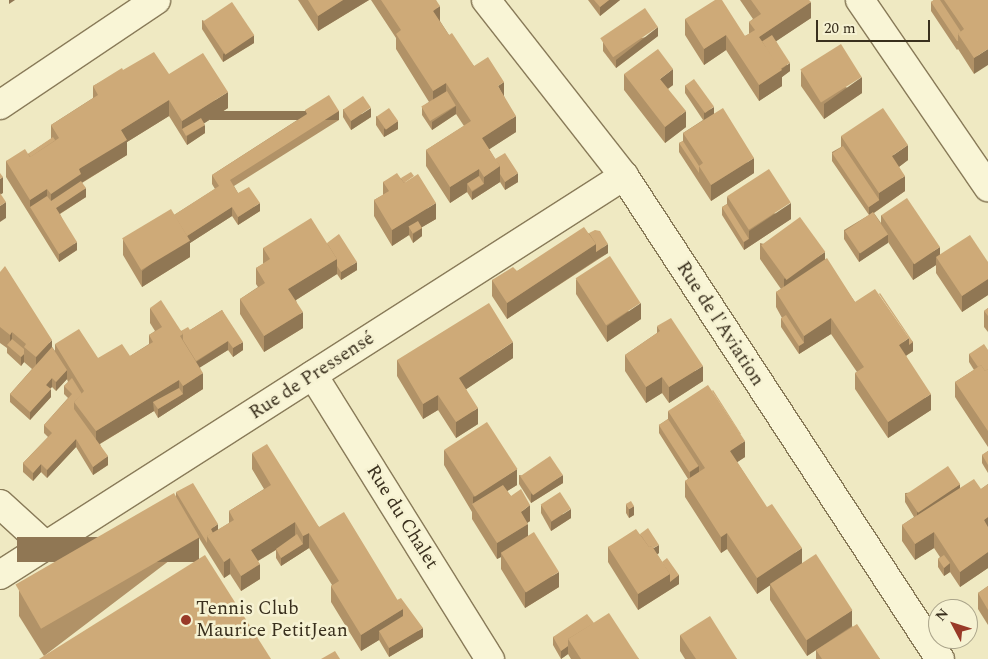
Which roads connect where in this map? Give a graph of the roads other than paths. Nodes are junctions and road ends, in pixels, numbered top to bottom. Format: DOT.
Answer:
graph roads {
  1 [pos="156,0"];
  2 [pos="486,0"];
  3 [pos="860,0"];
  4 [pos="0,106"];
  5 [pos="624,176"];
  6 [pos="988,187"];
  7 [pos="313,375"];
  8 [pos="0,504"];
  9 [pos="46,546"];
  10 [pos="0,575"];
  11 [pos="490,659"];
  12 [pos="940,659"];
  1 -- 4 [label="street"];
  2 -- 5 [label="street, Rue de l'Aviation"];
  3 -- 6 [label="street"];
  5 -- 7 [label="street, Rue de Pressensé"];
  5 -- 12 [label="street, Rue de l'Aviation"];
  7 -- 9 [label="street, Rue de Pressensé"];
  7 -- 11 [label="street, Rue du Chalet"];
  8 -- 9 [label="street"];
  9 -- 10 [label="street, Rue de Pressensé"];
}
